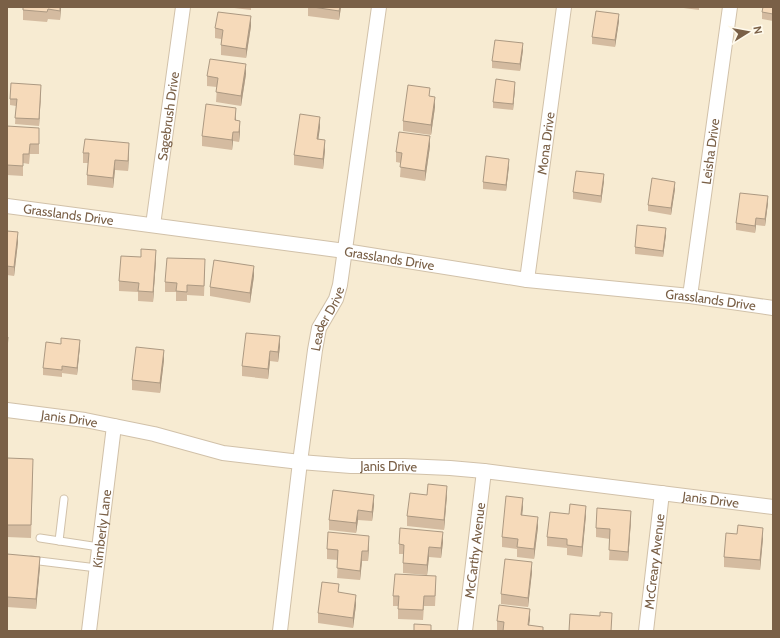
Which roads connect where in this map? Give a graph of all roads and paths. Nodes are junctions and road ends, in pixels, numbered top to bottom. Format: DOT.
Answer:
graph roads {
  1 [pos="184,7"];
  2 [pos="379,7"];
  3 [pos="564,7"];
  4 [pos="730,7"];
  5 [pos="7,206"];
  6 [pos="153,225"];
  7 [pos="345,251"];
  8 [pos="527,280"];
  9 [pos="690,296"];
  10 [pos="773,308"];
  11 [pos="7,410"];
  12 [pos="114,426"];
  13 [pos="300,462"];
  14 [pos="484,471"];
  15 [pos="662,493"];
  16 [pos="64,499"];
  17 [pos="773,507"];
  18 [pos="40,538"];
  19 [pos="59,541"];
  20 [pos="99,547"];
  21 [pos="22,559"];
  22 [pos="97,568"];
  23 [pos="89,631"];
  24 [pos="280,631"];
  25 [pos="464,631"];
  26 [pos="646,631"];
  1 -- 6 [label="street, Sagebrush Drive"];
  2 -- 7 [label="street, Leader Drive"];
  3 -- 8 [label="street, Mona Drive"];
  4 -- 9 [label="street, Leisha Drive"];
  5 -- 6 [label="street, Grasslands Drive"];
  6 -- 7 [label="street, Grasslands Drive"];
  7 -- 8 [label="street, Grasslands Drive"];
  7 -- 13 [label="street, Leader Drive"];
  8 -- 9 [label="street, Grasslands Drive"];
  9 -- 10 [label="street, Grasslands Drive"];
  11 -- 12 [label="street, Janis Drive"];
  12 -- 13 [label="street, Janis Drive"];
  12 -- 20 [label="street, Kimberly Lane"];
  13 -- 14 [label="street, Janis Drive"];
  13 -- 24 [label="street, Leader Drive"];
  14 -- 15 [label="street, Janis Drive"];
  14 -- 25 [label="street, McCarthy Avenue"];
  15 -- 17 [label="street, Janis Drive"];
  15 -- 26 [label="street, McCreary Avenue"];
  16 -- 19 [label="lane"];
  18 -- 19 [label="lane"];
  19 -- 20 [label="lane"];
  20 -- 22 [label="street, Kimberly Lane"];
  21 -- 22 [label="lane"];
  22 -- 23 [label="street, Kimberly Lane"];
}
